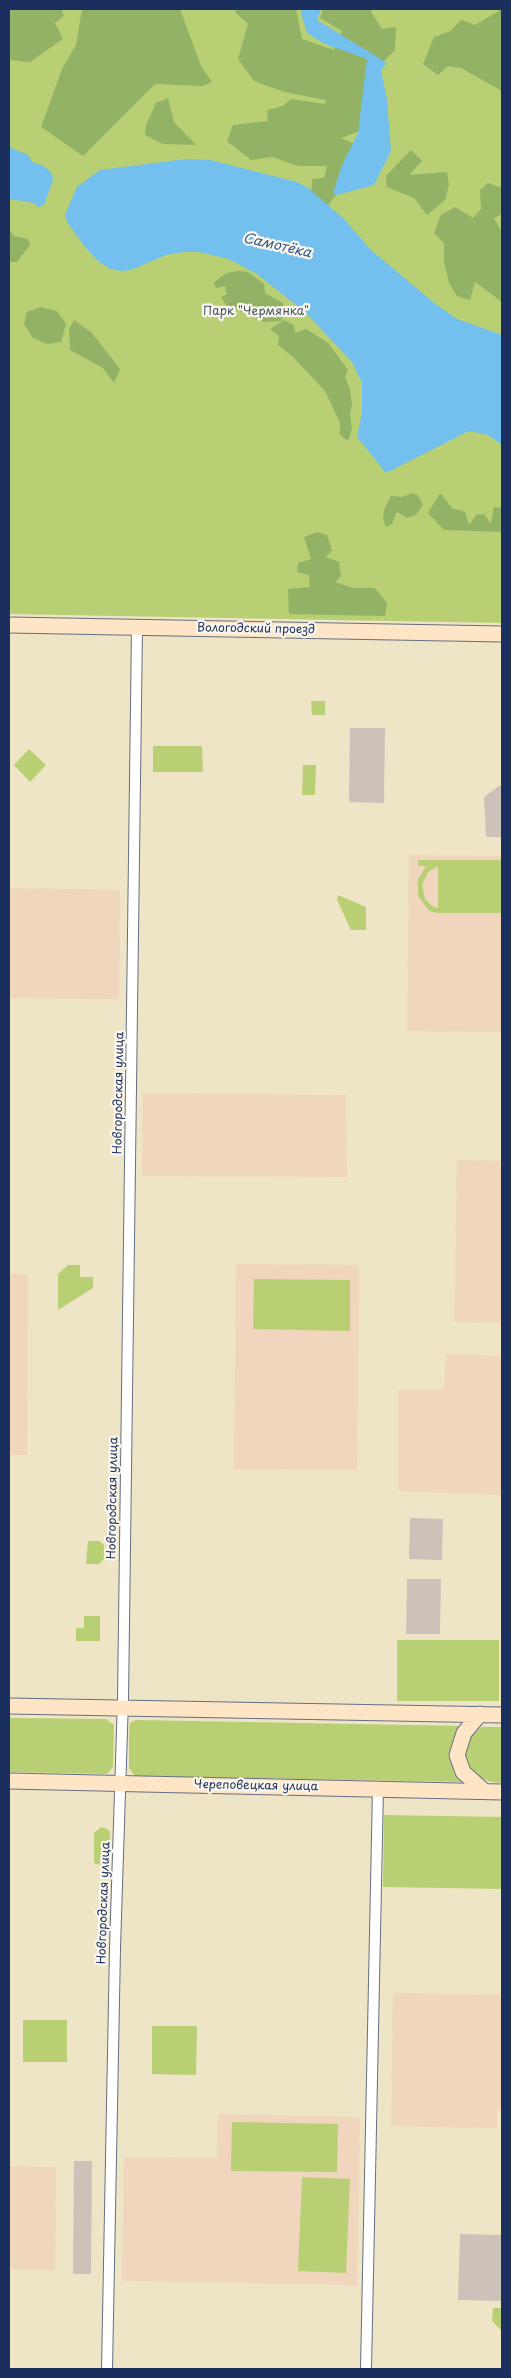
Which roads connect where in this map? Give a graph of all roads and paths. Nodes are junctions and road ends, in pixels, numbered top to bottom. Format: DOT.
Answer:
graph roads {
  1 [pos="9,625"];
  2 [pos="137,627"];
  3 [pos="502,634"];
  4 [pos="9,1706"];
  5 [pos="122,1709"];
  6 [pos="480,1714"];
  7 [pos="502,1715"];
  8 [pos="9,1781"];
  9 [pos="121,1783"];
  10 [pos="378,1788"];
  11 [pos="483,1790"];
  12 [pos="502,1792"];
  13 [pos="107,2369"];
  14 [pos="366,2369"];
  1 -- 2 [label="main road, Вологодский проезд"];
  2 -- 3 [label="main road, Вологодский проезд"];
  2 -- 5 [label="street, Новгородская улица"];
  4 -- 5 [label="main road"];
  5 -- 6 [label="main road"];
  5 -- 9 [label="street, Новгородская улица"];
  6 -- 7 [label="main road"];
  6 -- 11 [label="main road"];
  8 -- 9 [label="main road, Череповецкая улица"];
  9 -- 10 [label="main road, Череповецкая улица"];
  9 -- 13 [label="street, Новгородская улица"];
  10 -- 11 [label="main road, Череповецкая улица"];
  10 -- 14 [label="street"];
  11 -- 12 [label="main road, Череповецкая улица"];
}
